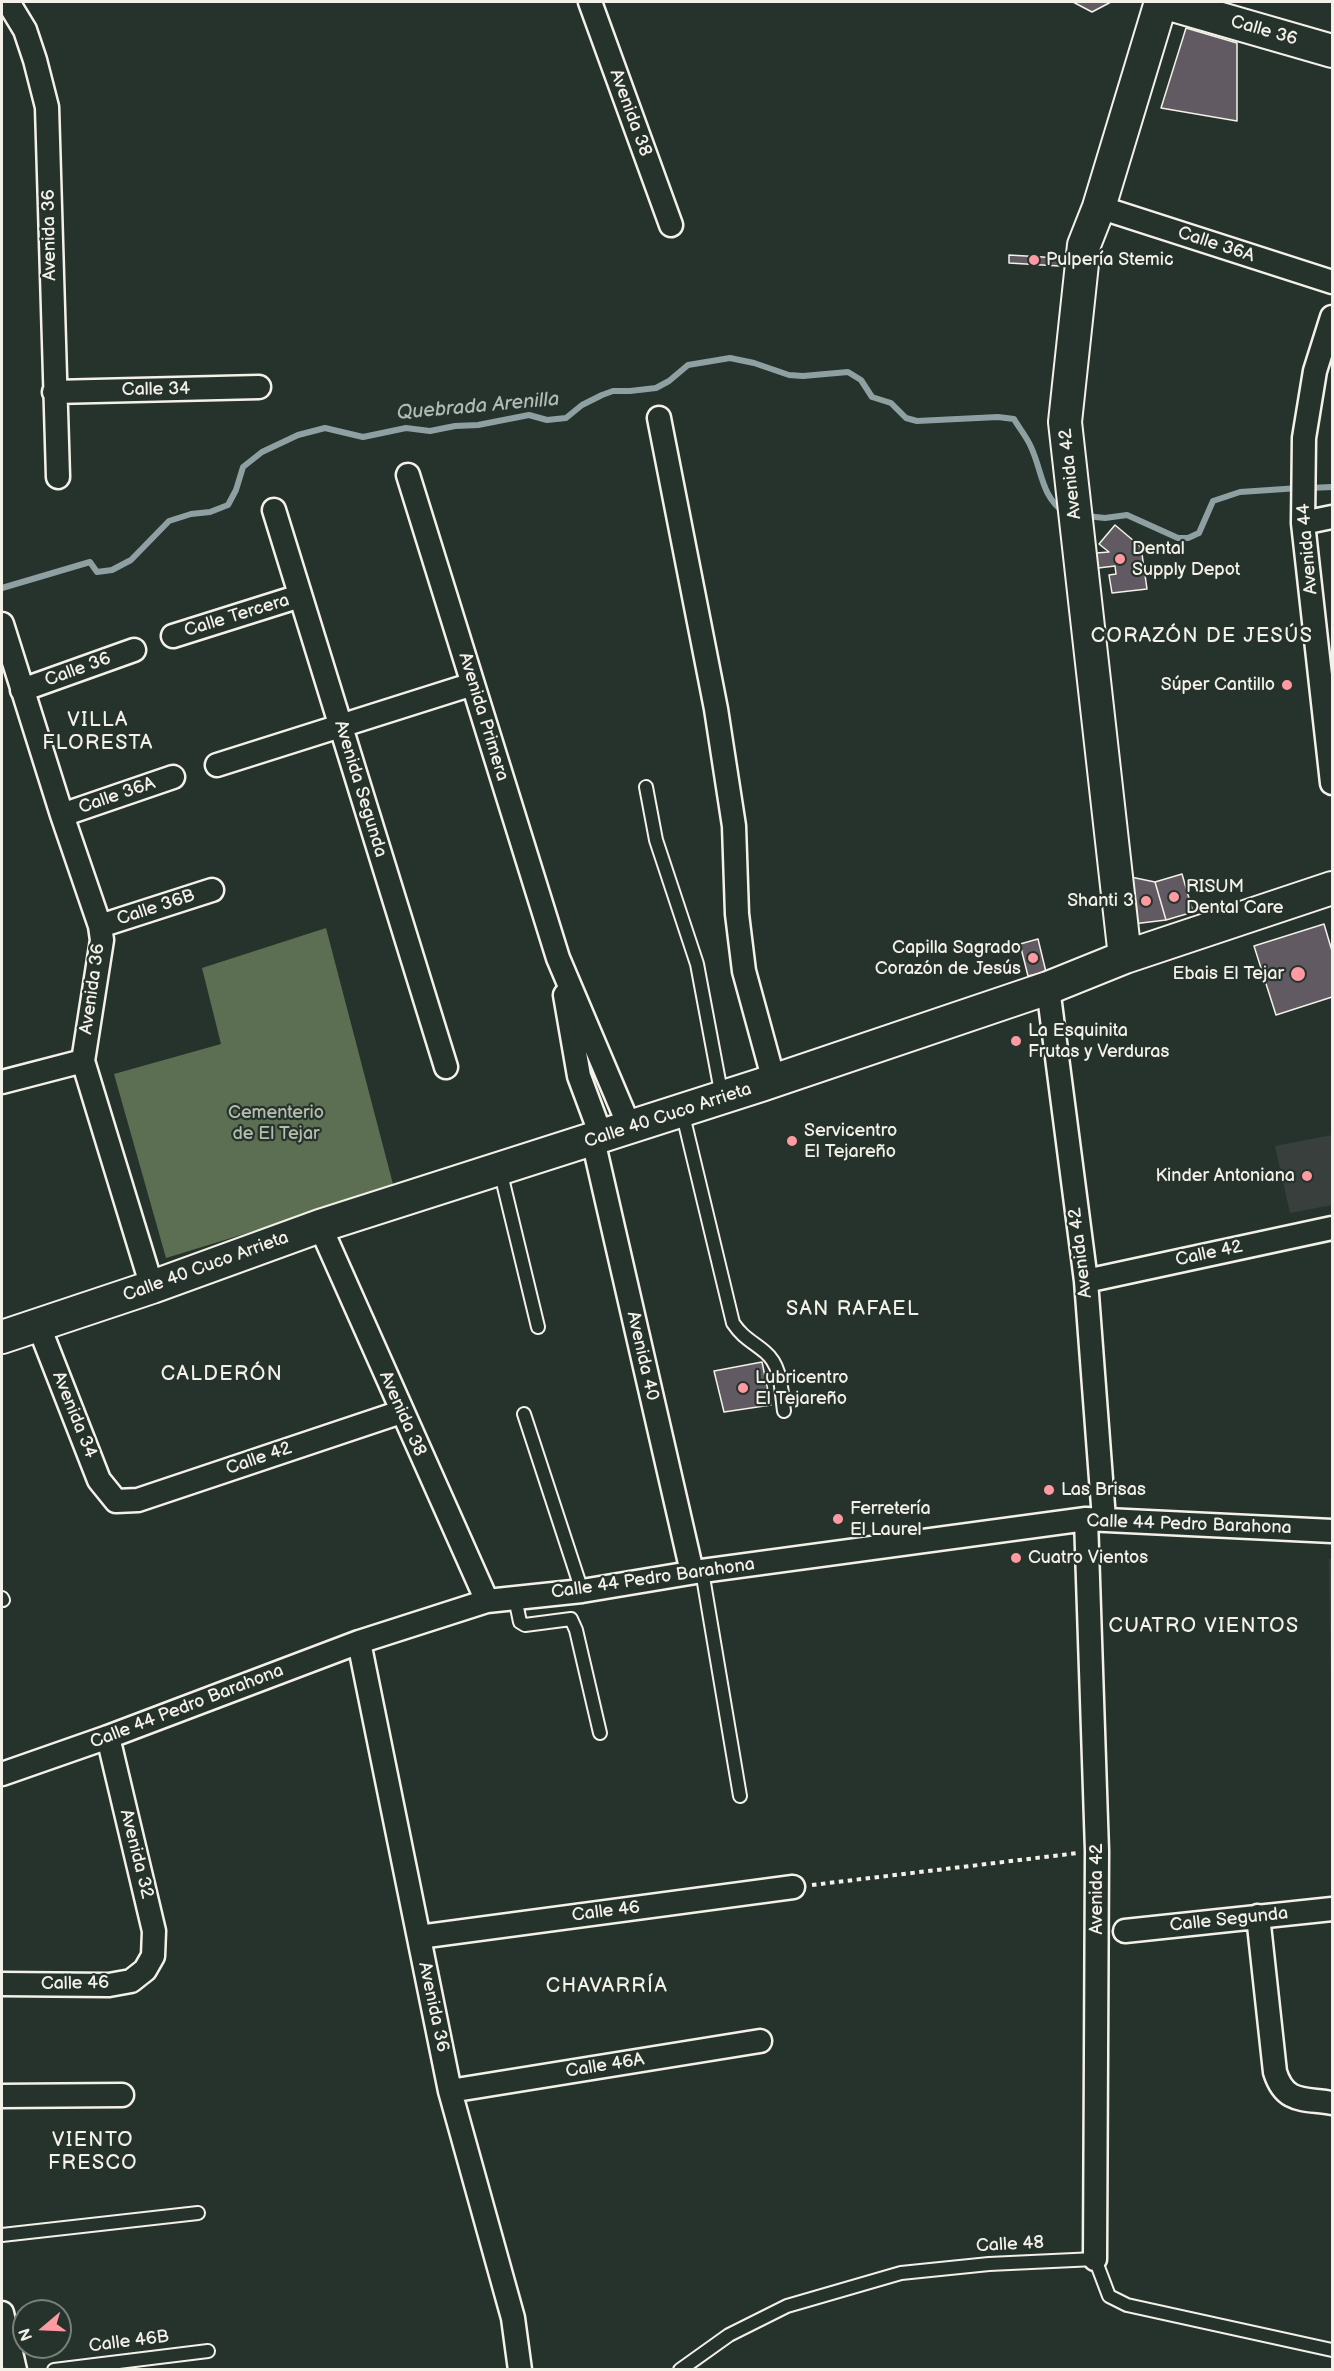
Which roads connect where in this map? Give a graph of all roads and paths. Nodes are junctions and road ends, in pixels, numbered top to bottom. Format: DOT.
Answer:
graph roads {
  1 [pos="8,2"];
  2 [pos="590,2"];
  3 [pos="1162,2"];
  4 [pos="1332,51"];
  5 [pos="1099,207"];
  6 [pos="671,225"];
  7 [pos="1332,282"];
  8 [pos="1332,317"];
  9 [pos="259,387"];
  10 [pos="54,392"];
  11 [pos="659,418"];
  12 [pos="408,475"];
  13 [pos="58,477"];
  14 [pos="274,510"];
  15 [pos="1332,517"];
  16 [pos="1304,523"];
  17 [pos="300,596"];
  18 [pos="2,624"];
  19 [pos="173,636"];
  20 [pos="134,650"];
  21 [pos="473,684"];
  22 [pos="22,690"];
  23 [pos="340,726"];
  24 [pos="217,765"];
  25 [pos="173,777"];
  26 [pos="1332,783"];
  27 [pos="646,787"];
  28 [pos="62,815"];
  29 [pos="1332,888"];
  30 [pos="212,890"];
  31 [pos="100,926"];
  32 [pos="1125,957"];
  33 [pos="1048,987"];
  34 [pos="82,1061"];
  35 [pos="446,1067"];
  36 [pos="774,1081"];
  37 [pos="2,1082"];
  38 [pos="723,1098"];
  39 [pos="682,1111"];
  40 [pos="608,1135"];
  41 [pos="500,1169"];
  42 [pos="320,1226"];
  43 [pos="1332,1228"];
  44 [pos="1086,1281"];
  45 [pos="152,1287"];
  46 [pos="38,1324"];
  47 [pos="538,1327"];
  48 [pos="2,1337"];
  49 [pos="784,1411"];
  50 [pos="401,1412"];
  51 [pos="524,1414"];
  52 [pos="116,1501"];
  53 [pos="1095,1519"];
  54 [pos="1332,1531"];
  55 [pos="697,1572"];
  56 [pos="582,1591"];
  57 [pos="515,1598"];
  58 [pos="487,1601"];
  59 [pos="359,1642"];
  60 [pos="600,1733"];
  61 [pos="108,1737"];
  62 [pos="2,1774"];
  63 [pos="740,1797"];
  64 [pos="1097,1851"];
  65 [pos="793,1887"];
  66 [pos="1332,1909"];
  67 [pos="1258,1916"];
  68 [pos="1125,1931"];
  69 [pos="419,1937"];
  70 [pos="145,1971"];
  71 [pos="2,1984"];
  72 [pos="760,2041"];
  73 [pos="450,2091"];
  74 [pos="122,2095"];
  75 [pos="2,2096"];
  76 [pos="1332,2103"];
  77 [pos="198,2213"];
  78 [pos="2,2235"];
  79 [pos="1095,2259"];
  80 [pos="2,2313"];
  81 [pos="1332,2350"];
  82 [pos="208,2351"];
  83 [pos="15,2370"];
  84 [pos="54,2370"];
  85 [pos="520,2370"];
  86 [pos="680,2370"];
  1 -- 10 [label="street, Avenida 36"];
  2 -- 6 [label="street, Avenida 38"];
  3 -- 4 [label="main road, Calle 36"];
  3 -- 5 [label="main road, Avenida 42"];
  5 -- 7 [label="street, Calle 36A"];
  5 -- 32 [label="main road, Avenida 42"];
  8 -- 16 [label="street, Avenida 44"];
  9 -- 10 [label="street, Calle 34"];
  10 -- 13 [label="street, Avenida 36"];
  11 -- 36 [label="street"];
  12 -- 21 [label="street, Avenida Primera"];
  14 -- 17 [label="street, Avenida Segunda"];
  15 -- 16 [label="street"];
  16 -- 26 [label="street, Avenida 44"];
  17 -- 19 [label="street, Calle Tercera"];
  17 -- 23 [label="street, Avenida Segunda"];
  18 -- 22 [label="street, Avenida 36"];
  20 -- 22 [label="street, Calle 36"];
  21 -- 23 [label="street"];
  21 -- 40 [label="street, Avenida Primera"];
  22 -- 28 [label="street, Avenida 36"];
  23 -- 24 [label="street"];
  23 -- 35 [label="street, Avenida Segunda"];
  25 -- 28 [label="street, Calle 36A"];
  27 -- 38 [label="lane"];
  28 -- 31 [label="street, Avenida 36"];
  29 -- 32 [label="main road, Calle 40 Cuco Arrieta"];
  30 -- 31 [label="street, Calle 36B"];
  31 -- 34 [label="street, Avenida 36"];
  32 -- 33 [label="main road, Calle 40 Cuco Arrieta"];
  33 -- 36 [label="main road, Calle 40 Cuco Arrieta"];
  33 -- 44 [label="street, Avenida 42"];
  34 -- 37 [label="street"];
  34 -- 45 [label="street, Avenida 36"];
  36 -- 38 [label="main road, Calle 40 Cuco Arrieta"];
  38 -- 39 [label="main road, Calle 40 Cuco Arrieta"];
  39 -- 40 [label="main road, Calle 40 Cuco Arrieta"];
  39 -- 49 [label="lane"];
  40 -- 41 [label="main road, Calle 40 Cuco Arrieta"];
  40 -- 55 [label="street, Avenida 40"];
  41 -- 42 [label="main road, Calle 40 Cuco Arrieta"];
  41 -- 47 [label="lane"];
  42 -- 45 [label="main road, Calle 40 Cuco Arrieta"];
  42 -- 50 [label="street, Avenida 38"];
  43 -- 44 [label="street, Calle 42"];
  44 -- 53 [label="street, Avenida 42"];
  45 -- 46 [label="main road, Calle 40 Cuco Arrieta"];
  46 -- 48 [label="main road, Calle 40 Cuco Arrieta"];
  46 -- 52 [label="street, Avenida 34"];
  50 -- 52 [label="street, Calle 42"];
  50 -- 58 [label="street, Avenida 38"];
  51 -- 56 [label="lane"];
  53 -- 54 [label="street, Calle 44 Pedro Barahona"];
  53 -- 55 [label="street, Calle 44 Pedro Barahona"];
  53 -- 64 [label="street, Avenida 42"];
  55 -- 56 [label="street, Calle 44 Pedro Barahona"];
  55 -- 63 [label="lane"];
  56 -- 57 [label="street, Calle 44 Pedro Barahona"];
  57 -- 58 [label="street, Calle 44 Pedro Barahona"];
  57 -- 60 [label="lane"];
  58 -- 59 [label="street, Calle 44 Pedro Barahona"];
  59 -- 61 [label="street, Calle 44 Pedro Barahona"];
  59 -- 69 [label="street, Avenida 36"];
  61 -- 62 [label="street, Calle 44 Pedro Barahona"];
  61 -- 70 [label="street, Avenida 32"];
  64 -- 65 [label="path"];
  64 -- 79 [label="street, Avenida 42"];
  65 -- 69 [label="street, Calle 46"];
  66 -- 67 [label="street, Calle Segunda"];
  67 -- 68 [label="street, Calle Segunda"];
  67 -- 76 [label="street"];
  69 -- 73 [label="street, Avenida 36"];
  70 -- 71 [label="street, Calle 46"];
  72 -- 73 [label="street, Calle 46A"];
  73 -- 85 [label="street, Avenida 36"];
  74 -- 75 [label="street"];
  77 -- 78 [label="lane"];
  79 -- 81 [label="lane"];
  79 -- 86 [label="lane, Calle 48"];
  80 -- 83 [label="street"];
  82 -- 84 [label="lane, Calle 46B"];
}
